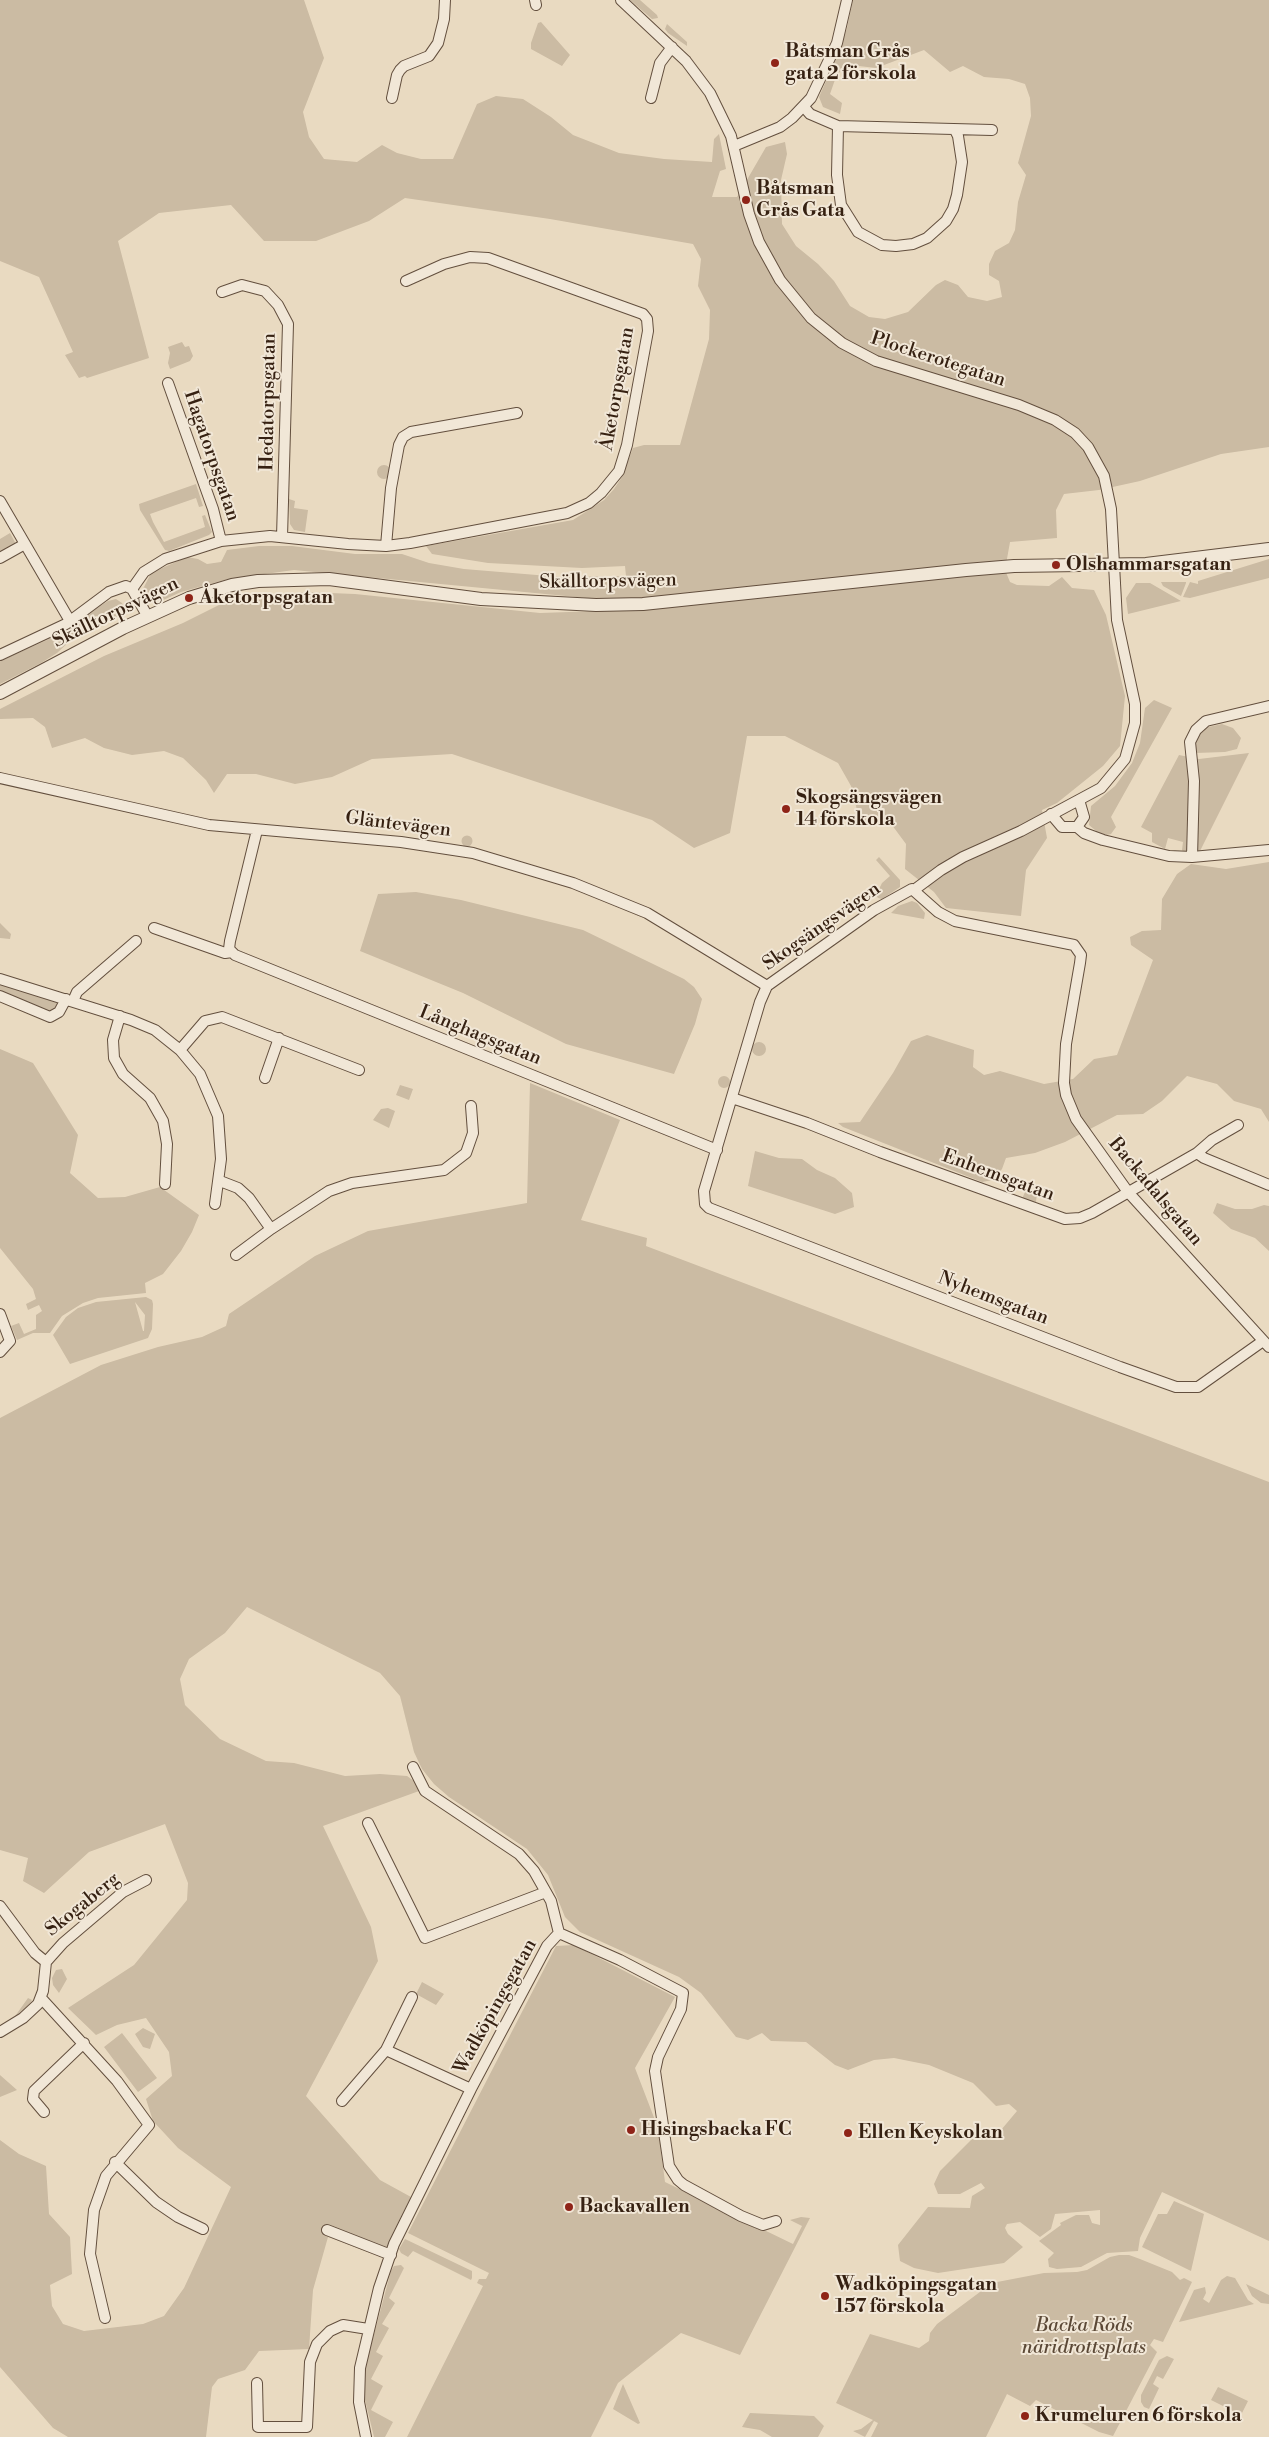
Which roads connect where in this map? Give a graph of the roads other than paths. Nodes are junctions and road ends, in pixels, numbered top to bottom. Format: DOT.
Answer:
graph roads {
  1 [pos="445,0"];
  2 [pos="621,0"];
  3 [pos="846,0"];
  4 [pos="672,47"];
  5 [pos="392,98"];
  6 [pos="651,98"];
  7 [pos="804,106"];
  8 [pos="838,126"];
  9 [pos="955,130"];
  10 [pos="992,130"];
  11 [pos="734,146"];
  12 [pos="406,281"];
  13 [pos="222,292"];
  14 [pos="168,383"];
  15 [pos="517,413"];
  16 [pos="0,501"];
  17 [pos="282,536"];
  18 [pos="221,541"];
  19 [pos="25,544"];
  20 [pos="386,546"];
  21 [pos="1269,549"];
  22 [pos="0,558"];
  23 [pos="1114,565"];
  24 [pos="132,588"];
  25 [pos="148,617"];
  26 [pos="70,621"];
  27 [pos="0,655"];
  28 [pos="0,692"];
  29 [pos="1269,706"];
  30 [pos="0,778"];
  31 [pos="1079,800"];
  32 [pos="1051,814"];
  33 [pos="1077,827"];
  34 [pos="257,830"];
  35 [pos="1269,850"];
  36 [pos="1192,857"];
  37 [pos="914,890"];
  38 [pos="154,928"];
  39 [pos="136,940"];
  40 [pos="232,952"];
  41 [pos="0,979"];
  42 [pos="767,986"];
  43 [pos="0,996"];
  44 [pos="70,1000"];
  45 [pos="120,1016"];
  46 [pos="279,1038"];
  47 [pos="180,1050"];
  48 [pos="359,1070"];
  49 [pos="265,1078"];
  50 [pos="732,1098"];
  51 [pos="471,1106"];
  52 [pos="1238,1125"];
  53 [pos="716,1150"];
  54 [pos="1197,1152"];
  55 [pos="220,1181"];
  56 [pos="165,1184"];
  57 [pos="1269,1185"];
  58 [pos="1128,1192"];
  59 [pos="216,1204"];
  60 [pos="705,1204"];
  61 [pos="270,1229"];
  62 [pos="236,1255"];
  63 [pos="0,1314"];
  64 [pos="1266,1344"];
  65 [pos="0,1352"];
  66 [pos="412,1767"];
  67 [pos="368,1823"];
  68 [pos="146,1880"];
  69 [pos="546,1892"];
  70 [pos="0,1906"];
  71 [pos="560,1933"];
  72 [pos="46,1962"];
  73 [pos="412,1997"];
  74 [pos="42,1999"];
  75 [pos="0,2032"];
  76 [pos="84,2043"];
  77 [pos="386,2050"];
  78 [pos="471,2089"];
  79 [pos="342,2101"];
  80 [pos="44,2112"];
  81 [pos="115,2162"];
  82 [pos="776,2221"];
  83 [pos="203,2229"];
  84 [pos="327,2230"];
  85 [pos="390,2255"];
  86 [pos="105,2318"];
  87 [pos="368,2330"];
  88 [pos="257,2382"];
  89 [pos="366,2437"];
  1 -- 5 [label="street"];
  2 -- 4 [label="street, Plockerotegatan"];
  3 -- 7 [label="street"];
  4 -- 6 [label="street"];
  4 -- 11 [label="street, Plockerotegatan"];
  7 -- 8 [label="street"];
  7 -- 11 [label="street"];
  8 -- 9 [label="street"];
  8 -- 9 [label="street"];
  9 -- 10 [label="street"];
  11 -- 23 [label="street, Plockerotegatan"];
  12 -- 20 [label="street, Åketorpsgatan"];
  13 -- 17 [label="street, Hedatorpsgatan"];
  14 -- 18 [label="street, Hagatorpsgatan"];
  15 -- 20 [label="street"];
  16 -- 19 [label="street"];
  17 -- 18 [label="street, Åketorpsgatan"];
  17 -- 20 [label="street, Åketorpsgatan"];
  18 -- 24 [label="street, Åketorpsgatan"];
  19 -- 22 [label="street"];
  19 -- 26 [label="street"];
  21 -- 23 [label="street, Skälltorpsvägen"];
  23 -- 25 [label="street, Skälltorpsvägen"];
  23 -- 31 [label="street"];
  24 -- 25 [label="street"];
  24 -- 26 [label="street"];
  25 -- 28 [label="street, Skälltorpsvägen"];
  26 -- 27 [label="street"];
  29 -- 36 [label="street"];
  30 -- 34 [label="street, Gläntevägen"];
  31 -- 32 [label="street"];
  31 -- 33 [label="street"];
  32 -- 33 [label="street"];
  32 -- 37 [label="street"];
  33 -- 36 [label="street"];
  34 -- 40 [label="street"];
  34 -- 42 [label="street, Gläntevägen"];
  35 -- 36 [label="street"];
  37 -- 42 [label="street, Skogsängsvägen"];
  37 -- 58 [label="street, Backadalsgatan"];
  38 -- 40 [label="street, Långhagsgatan"];
  39 -- 44 [label="street"];
  40 -- 53 [label="street, Långhagsgatan"];
  41 -- 44 [label="street"];
  42 -- 50 [label="street, Skogsängsvägen"];
  43 -- 44 [label="street"];
  44 -- 45 [label="street"];
  45 -- 47 [label="street"];
  45 -- 56 [label="street"];
  46 -- 47 [label="street"];
  46 -- 48 [label="street"];
  46 -- 49 [label="street"];
  47 -- 55 [label="street"];
  50 -- 53 [label="street, Skogsängsvägen"];
  50 -- 58 [label="street, Enhemsgatan"];
  51 -- 61 [label="street"];
  52 -- 54 [label="street, Enhemsgatan"];
  53 -- 60 [label="street, Skogsängsvägen"];
  54 -- 57 [label="street"];
  54 -- 58 [label="street, Enhemsgatan"];
  55 -- 59 [label="street"];
  55 -- 61 [label="street"];
  58 -- 64 [label="street, Backadalsgatan"];
  60 -- 64 [label="street, Nyhemsgatan"];
  61 -- 62 [label="street"];
  63 -- 65 [label="street"];
  66 -- 69 [label="street"];
  67 -- 69 [label="street"];
  68 -- 72 [label="street, Skogaberg"];
  69 -- 71 [label="street"];
  70 -- 72 [label="street, Skogaberg"];
  71 -- 78 [label="street, Wadköpingsgatan"];
  71 -- 82 [label="street, Wadköpingsgatan"];
  72 -- 74 [label="street, Skogaberg"];
  73 -- 77 [label="street"];
  74 -- 75 [label="street"];
  74 -- 76 [label="street"];
  76 -- 80 [label="street"];
  76 -- 81 [label="street"];
  77 -- 78 [label="street"];
  77 -- 79 [label="street"];
  78 -- 85 [label="street, Wadköpingsgatan"];
  81 -- 83 [label="street"];
  81 -- 86 [label="street"];
  84 -- 85 [label="street"];
  85 -- 87 [label="street, Wadköpingsgatan"];
  87 -- 88 [label="street"];
  87 -- 89 [label="street, Wadköpingsgatan"];
}
